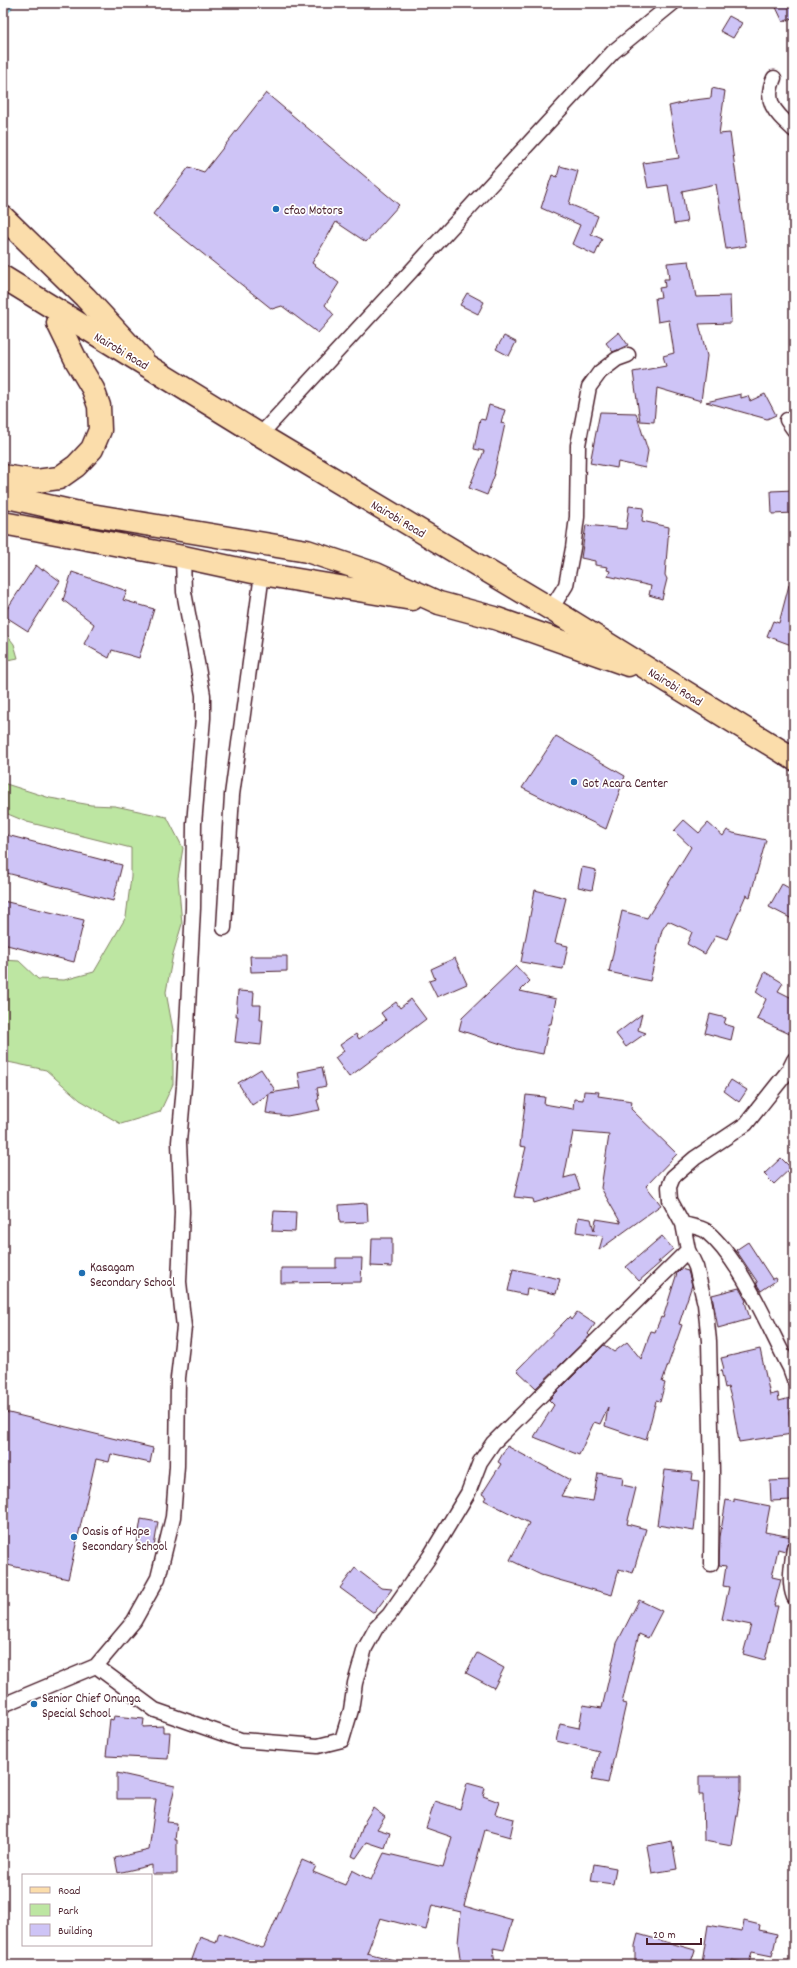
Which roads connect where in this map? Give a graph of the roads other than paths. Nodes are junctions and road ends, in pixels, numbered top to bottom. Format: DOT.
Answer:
graph roads {
  1 [pos="674,3"];
  2 [pos="774,78"];
  3 [pos="794,130"];
  4 [pos="3,217"];
  5 [pos="3,277"];
  6 [pos="3,290"];
  7 [pos="58,323"];
  8 [pos="628,355"];
  9 [pos="150,366"];
  10 [pos="260,435"];
  11 [pos="3,476"];
  12 [pos="3,496"];
  13 [pos="3,523"];
  14 [pos="183,557"];
  15 [pos="262,574"];
  16 [pos="439,603"];
  17 [pos="551,609"];
  18 [pos="628,665"];
  19 [pos="794,759"];
  20 [pos="794,769"];
  21 [pos="224,928"];
  22 [pos="794,1060"];
  23 [pos="683,1224"];
  24 [pos="688,1250"];
  25 [pos="794,1379"];
  26 [pos="794,1548"];
  27 [pos="711,1564"];
  28 [pos="794,1597"];
  29 [pos="96,1666"];
  30 [pos="3,1705"];
  1 -- 10 [label="street"];
  2 -- 3 [label="street"];
  4 -- 9 [label="main road"];
  5 -- 9 [label="main road, Nairobi Road"];
  6 -- 7 [label="main road, Nairobi Road"];
  7 -- 11 [label="main road"];
  7 -- 18 [label="main road, Nairobi Road"];
  8 -- 17 [label="street"];
  9 -- 10 [label="main road, Nairobi Road"];
  10 -- 17 [label="main road, Nairobi Road"];
  12 -- 16 [label="main road"];
  13 -- 14 [label="main road"];
  14 -- 15 [label="main road"];
  14 -- 29 [label="street"];
  15 -- 16 [label="main road"];
  15 -- 21 [label="street"];
  16 -- 18 [label="main road"];
  17 -- 19 [label="main road, Nairobi Road"];
  18 -- 20 [label="main road, Nairobi Road"];
  22 -- 23 [label="street"];
  23 -- 24 [label="street"];
  23 -- 25 [label="street"];
  24 -- 27 [label="street"];
  24 -- 29 [label="street"];
  26 -- 28 [label="street"];
  29 -- 30 [label="street"];
}
